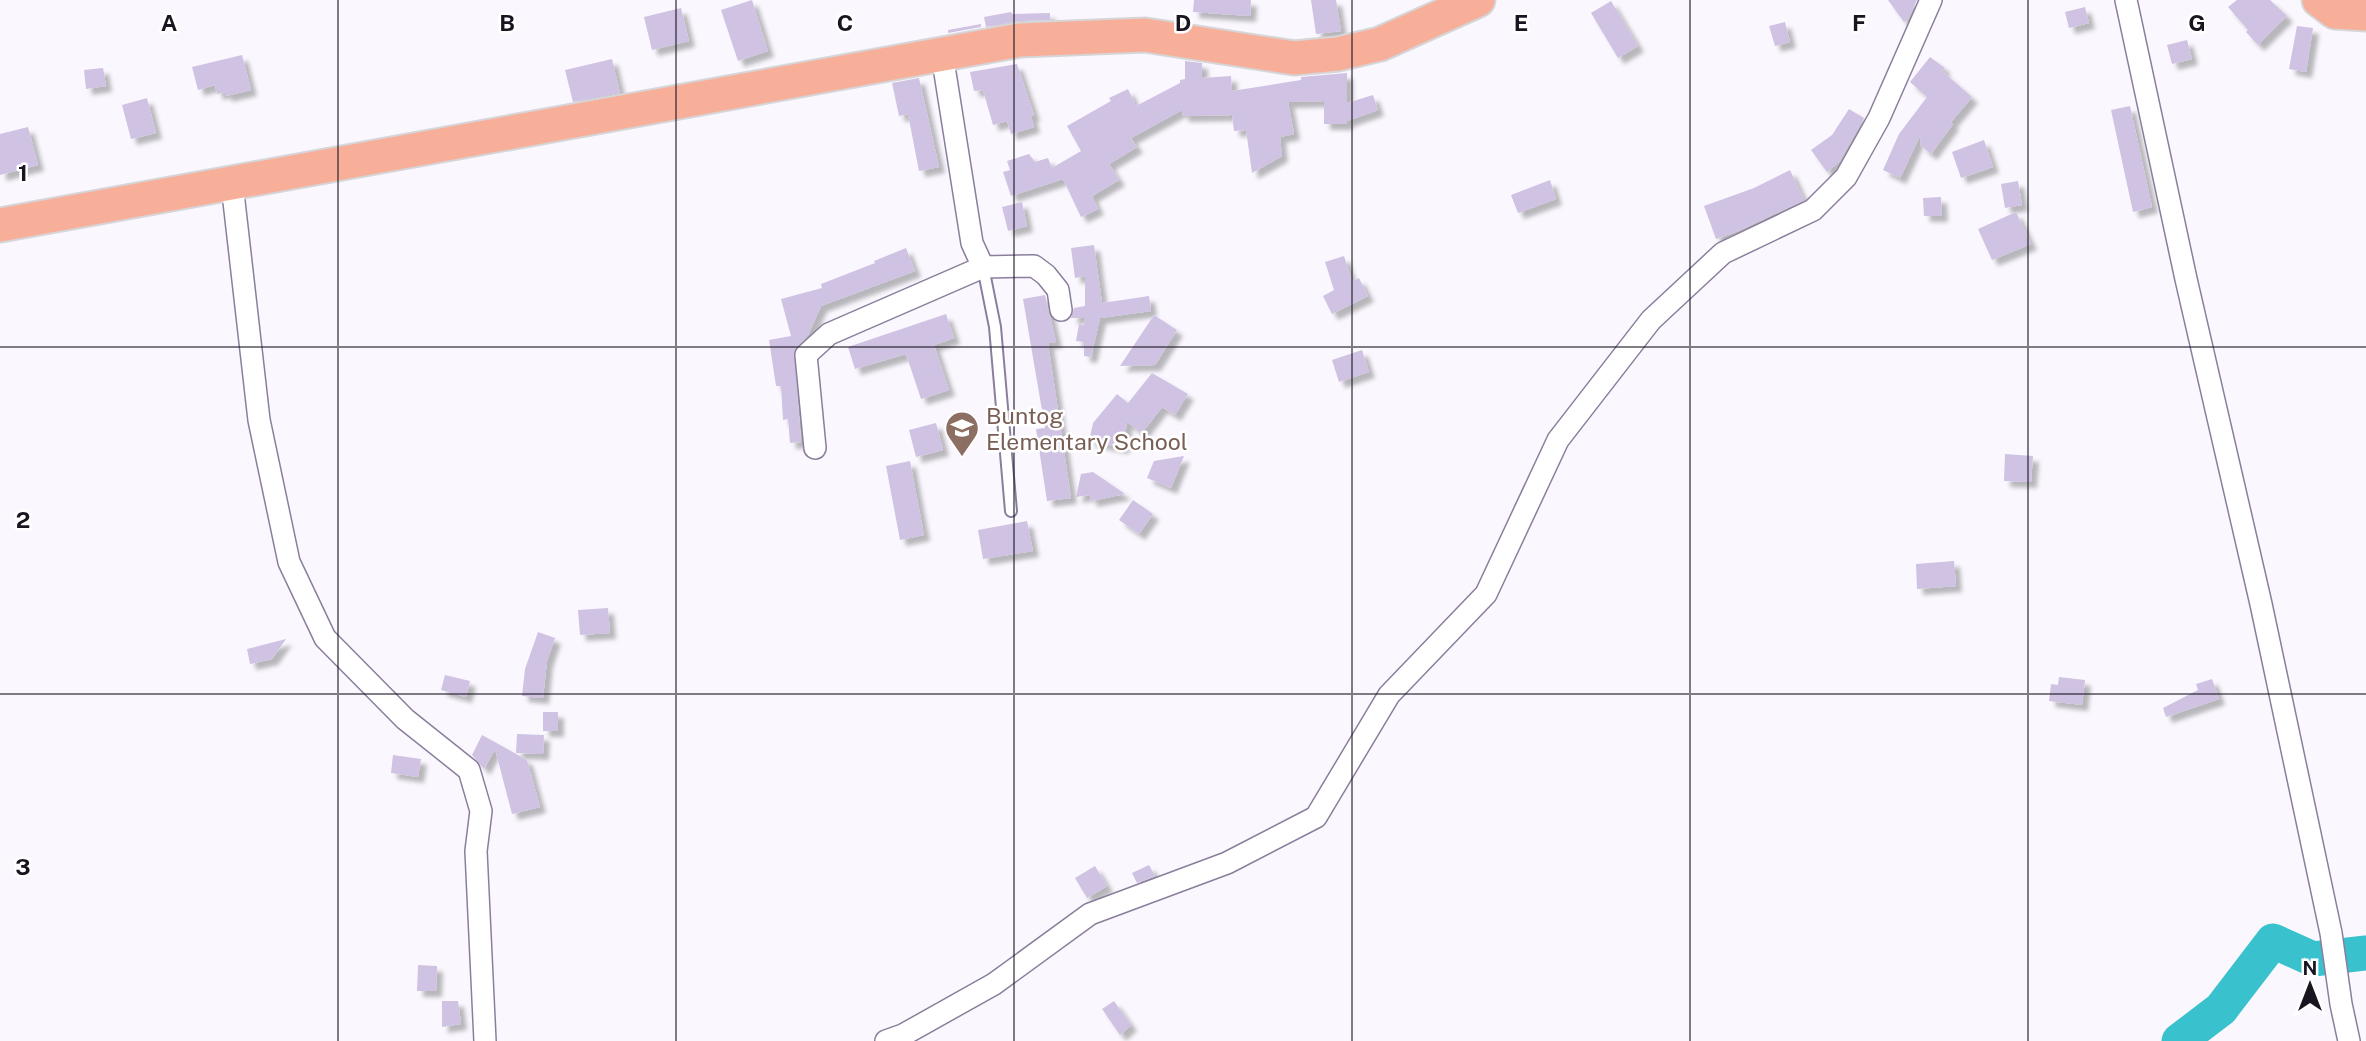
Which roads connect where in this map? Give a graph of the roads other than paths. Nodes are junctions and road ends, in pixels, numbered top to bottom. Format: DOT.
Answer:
graph roads {
  1 [pos="1478,0"];
  2 [pos="1931,0"];
  3 [pos="2126,0"];
  4 [pos="2319,0"];
  5 [pos="2366,14"];
  6 [pos="942,54"];
  7 [pos="232,184"];
  8 [pos="0,225"];
  9 [pos="983,267"];
  10 [pos="1061,310"];
  11 [pos="815,448"];
  12 [pos="1011,511"];
  13 [pos="485,1041"];
  14 [pos="886,1041"];
  15 [pos="2349,1041"];
  1 -- 6 [label="main road"];
  2 -- 14 [label="street"];
  3 -- 15 [label="street"];
  4 -- 5 [label="main road"];
  6 -- 7 [label="main road"];
  6 -- 9 [label="street"];
  7 -- 8 [label="main road"];
  7 -- 13 [label="street"];
  9 -- 10 [label="street"];
  9 -- 11 [label="street"];
  9 -- 12 [label="lane"];
}
